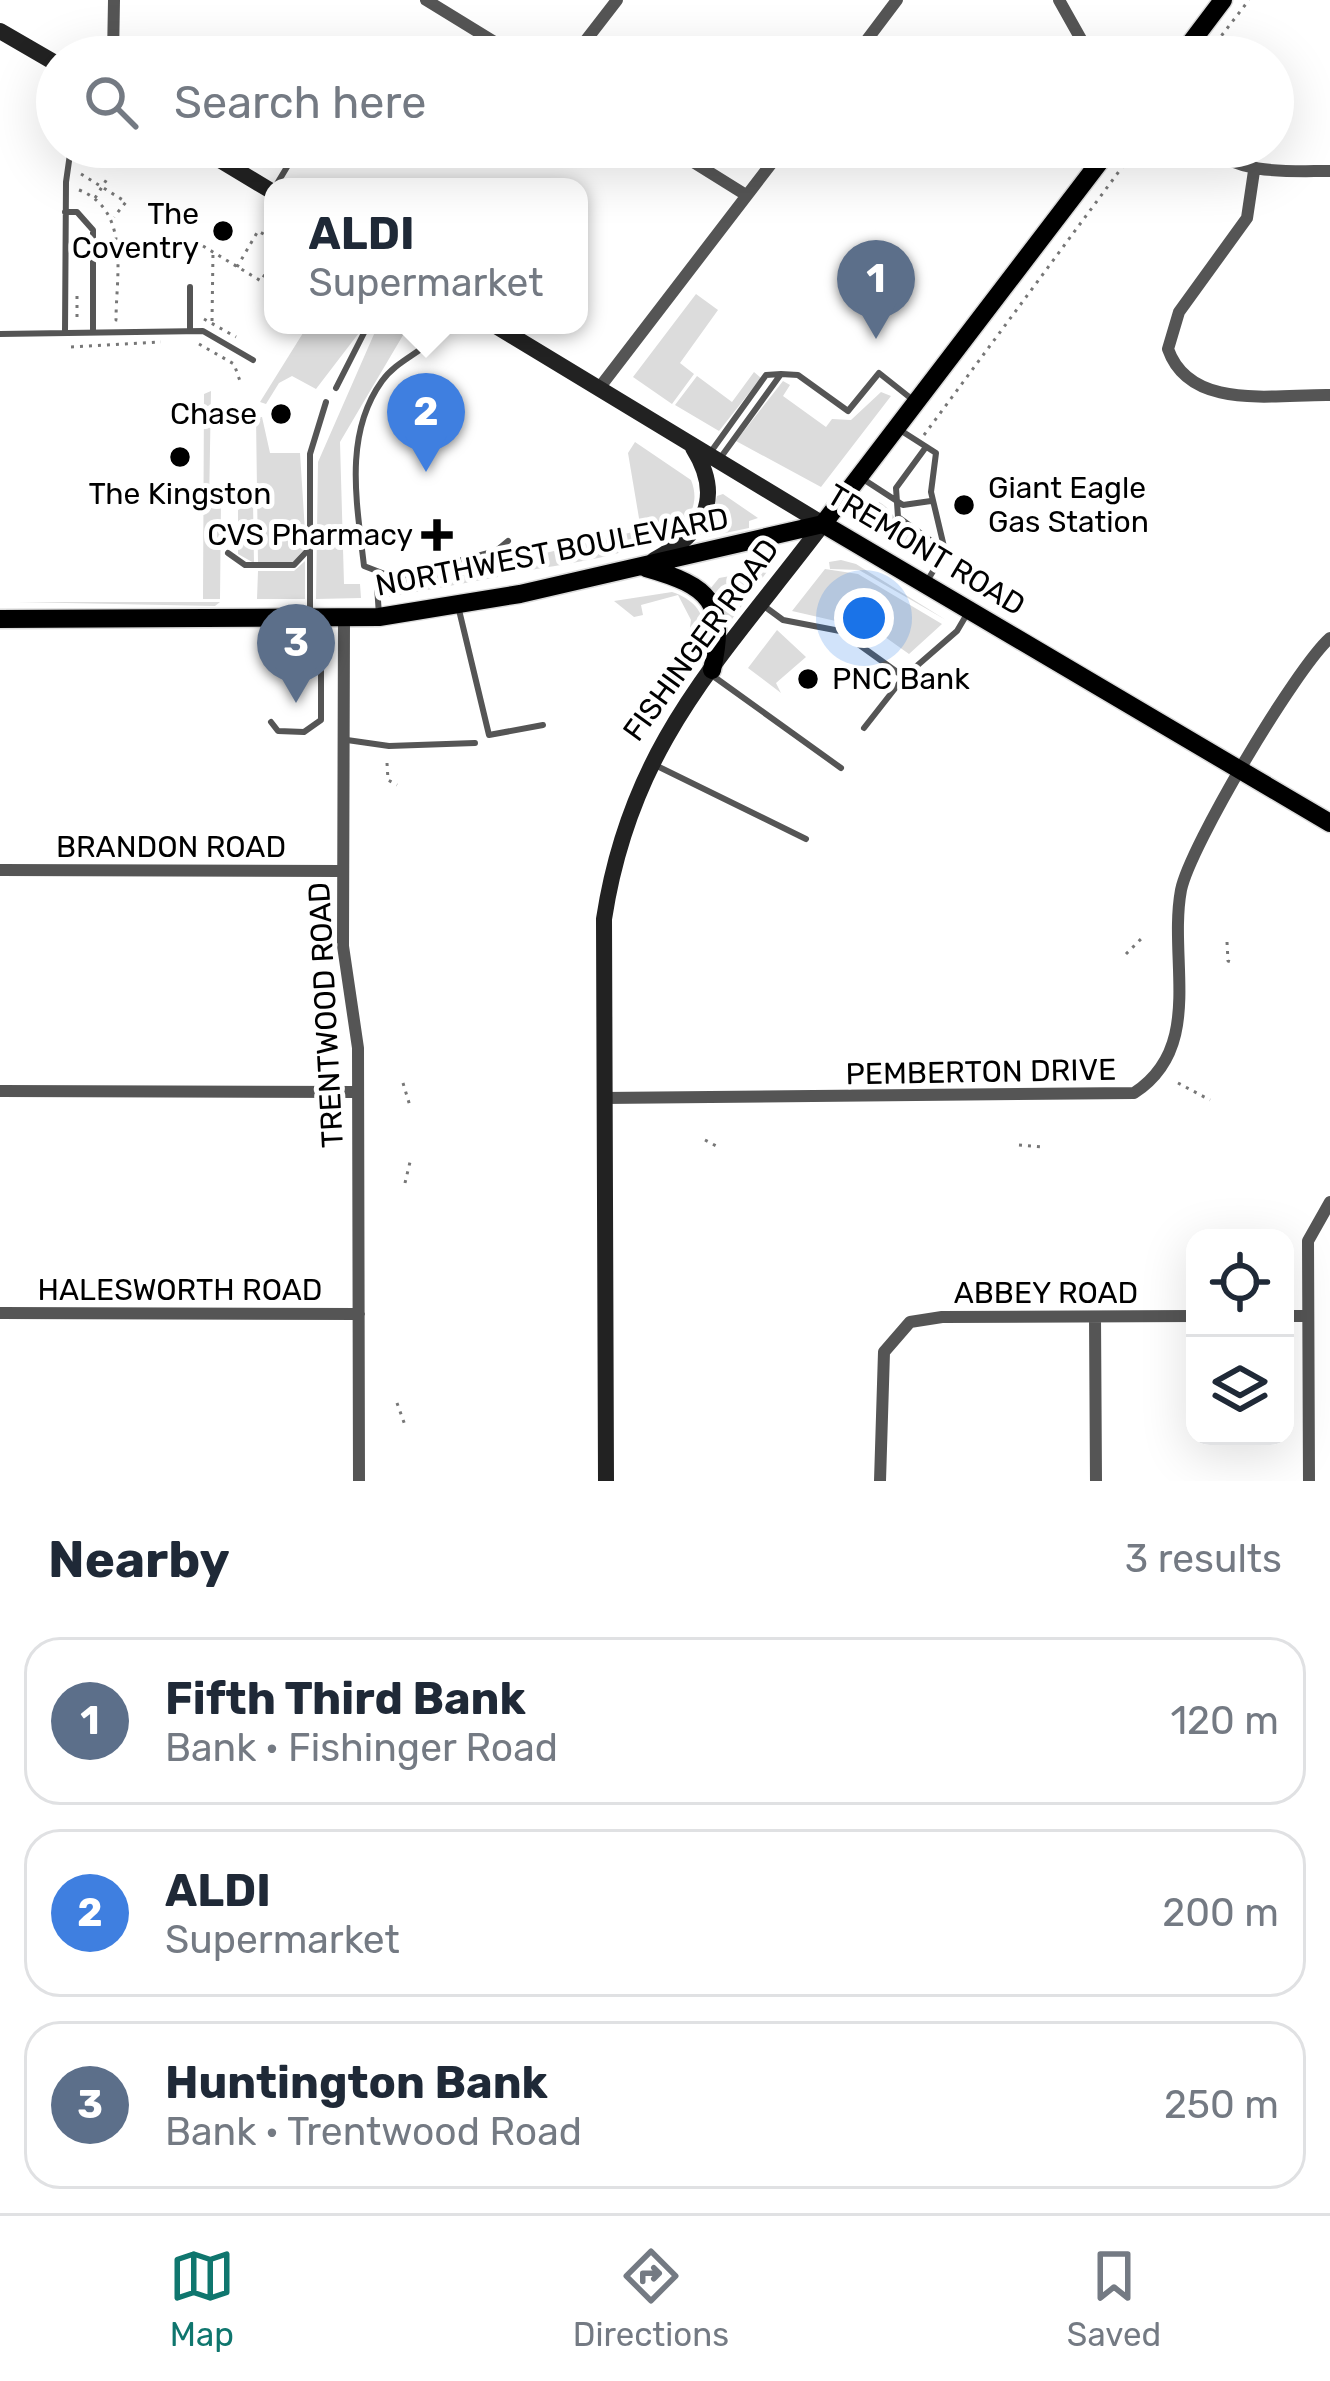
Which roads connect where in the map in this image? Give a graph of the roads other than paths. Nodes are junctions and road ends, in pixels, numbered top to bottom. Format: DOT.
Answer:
graph roads {
  1 [pos="113,0"];
  2 [pos="426,0"];
  3 [pos="617,0"];
  4 [pos="897,0"];
  5 [pos="1059,0"];
  6 [pos="1223,0"];
  7 [pos="0,31"];
  8 [pos="113,36"];
  9 [pos="485,36"];
  10 [pos="589,36"];
  11 [pos="870,36"];
  12 [pos="1079,36"];
  13 [pos="1196,36"];
  14 [pos="36,52"];
  15 [pos="69,168"];
  16 [pos="235,168"];
  17 [pos="703,168"];
  18 [pos="767,168"];
  19 [pos="1095,168"];
  20 [pos="1244,168"];
  21 [pos="1254,171"];
  22 [pos="1330,171"];
  23 [pos="264,185"];
  24 [pos="746,195"];
  25 [pos="65,212"];
  26 [pos="190,287"];
  27 [pos="94,332"];
  28 [pos="190,332"];
  29 [pos="65,333"];
  30 [pos="0,334"];
  31 [pos="363,334"];
  32 [pos="440,334"];
  33 [pos="509,334"];
  34 [pos="253,360"];
  35 [pos="600,387"];
  36 [pos="336,388"];
  37 [pos="1330,395"];
  38 [pos="326,402"];
  39 [pos="916,403"];
  40 [pos="897,428"];
  41 [pos="689,442"];
  42 [pos="923,444"];
  43 [pos="714,457"];
  44 [pos="860,477"];
  45 [pos="932,496"];
  46 [pos="896,500"];
  47 [pos="824,524"];
  48 [pos="508,542"];
  49 [pos="310,548"];
  50 [pos="945,551"];
  51 [pos="228,553"];
  52 [pos="641,567"];
  53 [pos="376,571"];
  54 [pos="925,584"];
  55 [pos="762,604"];
  56 [pos="458,607"];
  57 [pos="969,611"];
  58 [pos="379,617"];
  59 [pos="0,619"];
  60 [pos="310,619"];
  61 [pos="344,619"];
  62 [pos="1330,638"];
  63 [pos="286,658"];
  64 [pos="303,658"];
  65 [pos="275,659"];
  66 [pos="710,671"];
  67 [pos="904,677"];
  68 [pos="271,722"];
  69 [pos="543,725"];
  70 [pos="864,728"];
  71 [pos="343,740"];
  72 [pos="475,743"];
  73 [pos="649,762"];
  74 [pos="841,768"];
  75 [pos="1243,772"];
  76 [pos="1330,823"];
  77 [pos="806,839"];
  78 [pos="0,870"];
  79 [pos="343,871"];
  80 [pos="0,1091"];
  81 [pos="358,1092"];
  82 [pos="603,1098"];
  83 [pos="1330,1202"];
  84 [pos="0,1313"];
  85 [pos="359,1314"];
  86 [pos="1186,1316"];
  87 [pos="1294,1316"];
  88 [pos="1308,1316"];
  89 [pos="1095,1317"];
  90 [pos="359,1481"];
  91 [pos="605,1481"];
  92 [pos="880,1481"];
  93 [pos="1096,1481"];
  94 [pos="1310,1481"];
  1 -- 8 [label="street"];
  2 -- 9 [label="street"];
  3 -- 10 [label="street"];
  4 -- 11 [label="street"];
  5 -- 12 [label="street"];
  6 -- 13 [label="main road"];
  7 -- 14 [label="main road"];
  15 -- 25 [label="lane"];
  16 -- 23 [label="main road"];
  17 -- 24 [label="street"];
  18 -- 24 [label="street"];
  19 -- 39 [label="main road, FISHINGER ROAD"];
  20 -- 21 [label="street"];
  21 -- 22 [label="street"];
  21 -- 37 [label="street"];
  24 -- 35 [label="street"];
  25 -- 27 [label="lane"];
  25 -- 29 [label="lane"];
  26 -- 28 [label="lane"];
  27 -- 28 [label="lane"];
  27 -- 29 [label="lane"];
  28 -- 34 [label="lane"];
  29 -- 30 [label="lane"];
  31 -- 36 [label="lane"];
  32 -- 53 [label="lane"];
  33 -- 35 [label="main road, TREMONT ROAD"];
  35 -- 41 [label="main road, TREMONT ROAD"];
  38 -- 49 [label="lane"];
  39 -- 40 [label="main road, FISHINGER ROAD"];
  39 -- 43 [label="lane"];
  40 -- 42 [label="lane"];
  40 -- 44 [label="main road, FISHINGER ROAD"];
  41 -- 43 [label="main road, TREMONT ROAD"];
  41 -- 52 [label="main road"];
  42 -- 45 [label="lane"];
  42 -- 46 [label="lane"];
  43 -- 47 [label="main road, TREMONT ROAD"];
  44 -- 46 [label="lane"];
  44 -- 47 [label="main road, FISHINGER ROAD"];
  45 -- 46 [label="lane"];
  45 -- 50 [label="lane"];
  46 -- 50 [label="lane"];
  47 -- 52 [label="main road, NORTHWEST BOULEVARD"];
  47 -- 54 [label="main road, TREMONT ROAD"];
  47 -- 55 [label="main road, FISHINGER ROAD"];
  48 -- 53 [label="lane"];
  49 -- 51 [label="lane"];
  49 -- 60 [label="lane"];
  50 -- 54 [label="lane"];
  52 -- 56 [label="main road, NORTHWEST BOULEVARD"];
  52 -- 66 [label="main road"];
  53 -- 58 [label="lane"];
  54 -- 57 [label="main road, TREMONT ROAD"];
  55 -- 66 [label="main road, FISHINGER ROAD"];
  55 -- 67 [label="lane"];
  56 -- 58 [label="main road, NORTHWEST BOULEVARD"];
  56 -- 69 [label="lane"];
  57 -- 67 [label="lane"];
  57 -- 75 [label="main road, TREMONT ROAD"];
  58 -- 61 [label="main road, NORTHWEST BOULEVARD"];
  59 -- 60 [label="main road, NORTHWEST BOULEVARD"];
  60 -- 61 [label="main road, NORTHWEST BOULEVARD"];
  61 -- 71 [label="street, TRENTWOOD ROAD"];
  62 -- 75 [label="street, PEMBERTON DRIVE"];
  63 -- 65 [label="lane"];
  64 -- 68 [label="lane"];
  66 -- 73 [label="main road, FISHINGER ROAD"];
  66 -- 74 [label="lane"];
  67 -- 70 [label="lane"];
  71 -- 72 [label="lane"];
  71 -- 79 [label="street, TRENTWOOD ROAD"];
  73 -- 77 [label="lane"];
  73 -- 82 [label="main road, FISHINGER ROAD"];
  75 -- 76 [label="main road, TREMONT ROAD"];
  75 -- 82 [label="street, PEMBERTON DRIVE"];
  78 -- 79 [label="street, BRANDON ROAD"];
  79 -- 81 [label="street, TRENTWOOD ROAD"];
  80 -- 81 [label="street"];
  81 -- 85 [label="street, TRENTWOOD ROAD"];
  82 -- 91 [label="main road, FISHINGER ROAD"];
  83 -- 88 [label="street"];
  84 -- 85 [label="street, HALESWORTH ROAD"];
  85 -- 90 [label="street, TRENTWOOD ROAD"];
  86 -- 89 [label="street, ABBEY ROAD"];
  87 -- 88 [label="street"];
  88 -- 94 [label="street"];
  89 -- 92 [label="street, ABBEY ROAD"];
  89 -- 93 [label="street"];
}
